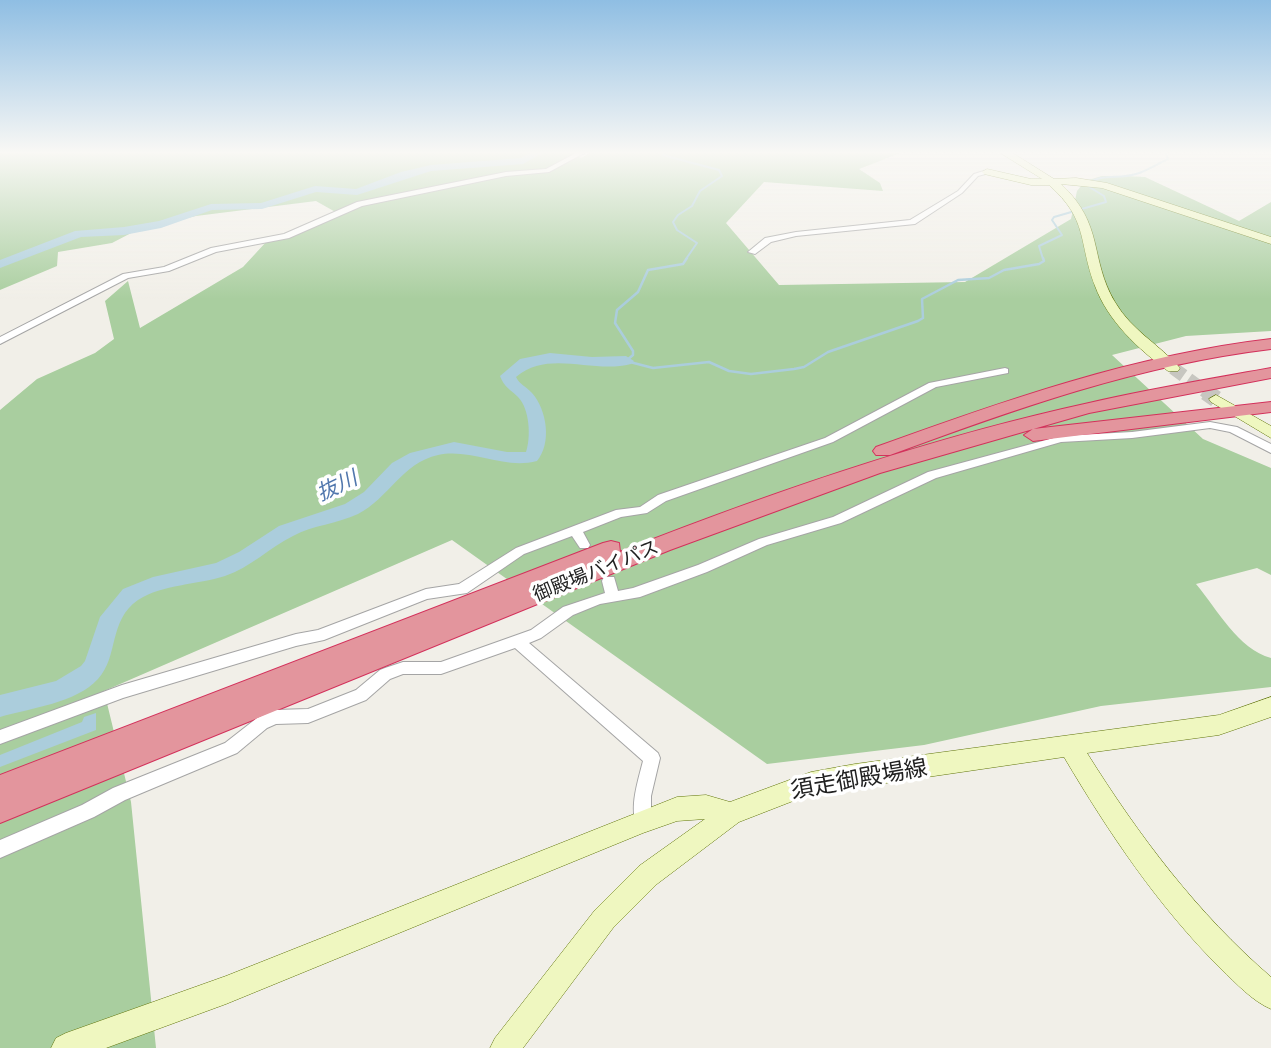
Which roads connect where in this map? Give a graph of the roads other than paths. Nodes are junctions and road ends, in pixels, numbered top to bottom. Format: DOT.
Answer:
graph roads {
  1 [pos="375,201"];
  2 [pos="946,201"];
  3 [pos="1071,201"];
  4 [pos="1151,201"];
  5 [pos="1271,241"];
  6 [pos="752,252"];
  7 [pos="0,341"];
  8 [pos="1271,344"];
  9 [pos="1167,363"];
  10 [pos="1271,364"];
  11 [pos="1005,371"];
  12 [pos="1271,373"];
  13 [pos="1207,387"];
  14 [pos="1271,407"];
  15 [pos="1237,412"];
  16 [pos="1271,433"];
  17 [pos="1271,449"];
  18 [pos="831,470"];
  19 [pos="810,490"];
  20 [pos="575,530"];
  21 [pos="584,545"];
  22 [pos="517,641"];
  23 [pos="1269,710"];
  24 [pos="0,737"];
  25 [pos="1070,746"];
  26 [pos="0,789"];
  27 [pos="0,810"];
  28 [pos="731,814"];
  29 [pos="643,821"];
  30 [pos="0,849"];
  31 [pos="1271,995"];
  32 [pos="66,1048"];
  33 [pos="505,1048"];
  1 -- 7 [label="street"];
  2 -- 6 [label="street"];
  3 -- 9 [label="street"];
  4 -- 5 [label="street"];
  8 -- 9 [label="highway"];
  9 -- 18 [label="highway"];
  10 -- 13 [label="highway"];
  11 -- 20 [label="street"];
  12 -- 13 [label="highway"];
  13 -- 15 [label="street"];
  13 -- 18 [label="highway, 御殿場バイパス"];
  13 -- 19 [label="highway, 御殿場バイパス"];
  14 -- 15 [label="highway"];
  15 -- 16 [label="street"];
  15 -- 19 [label="highway"];
  17 -- 22 [label="street"];
  18 -- 26 [label="highway, 御殿場バイパス"];
  19 -- 27 [label="highway, 御殿場バイパス"];
  20 -- 21 [label="street"];
  20 -- 24 [label="street"];
  22 -- 29 [label="street"];
  22 -- 30 [label="street"];
  23 -- 25 [label="street, 須走御殿場線"];
  25 -- 28 [label="street, 須走御殿場線"];
  25 -- 31 [label="street"];
  28 -- 29 [label="street"];
  28 -- 33 [label="street, 須走御殿場線"];
  29 -- 32 [label="street"];
}
